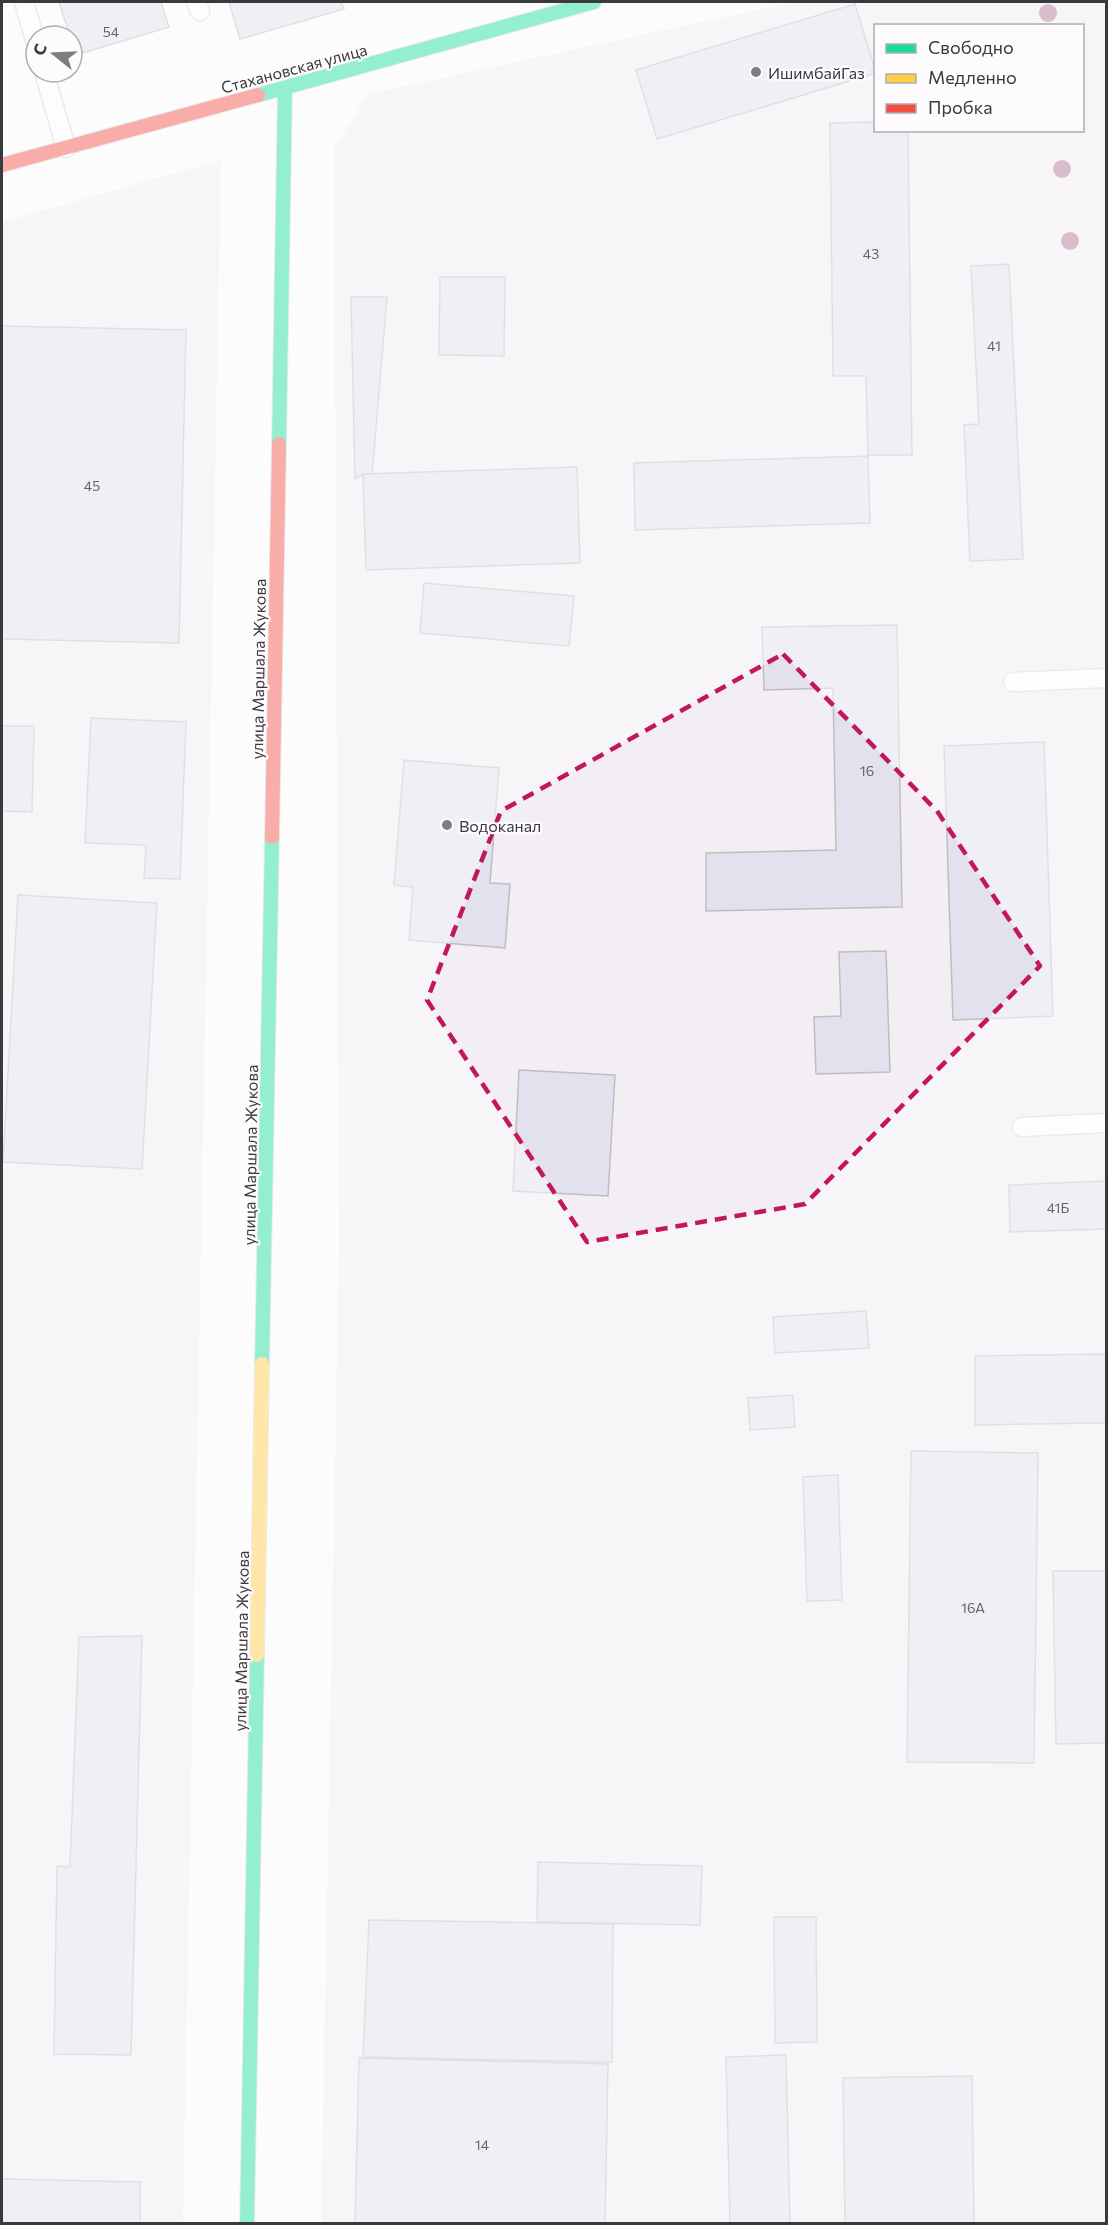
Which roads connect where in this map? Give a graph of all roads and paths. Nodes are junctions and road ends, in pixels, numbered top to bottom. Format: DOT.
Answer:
graph roads {
  1 [pos="24,2"];
  2 [pos="584,3"];
  3 [pos="30,24"];
  4 [pos="47,84"];
  5 [pos="285,88"];
  6 [pos="66,148"];
  7 [pos="2,165"];
  8 [pos="1107,678"];
  9 [pos="1013,682"];
  10 [pos="1107,1123"];
  11 [pos="1022,1127"];
  12 [pos="247,2223"];
  1 -- 3 [label="lane"];
  2 -- 5 [label="street, Стахановская улица"];
  4 -- 6 [label="lane"];
  5 -- 6 [label="street, Стахановская улица"];
  5 -- 12 [label="street, улица Маршала Жукова"];
  6 -- 7 [label="street, Стахановская улица"];
  8 -- 9 [label="lane"];
  10 -- 11 [label="lane"];
}
